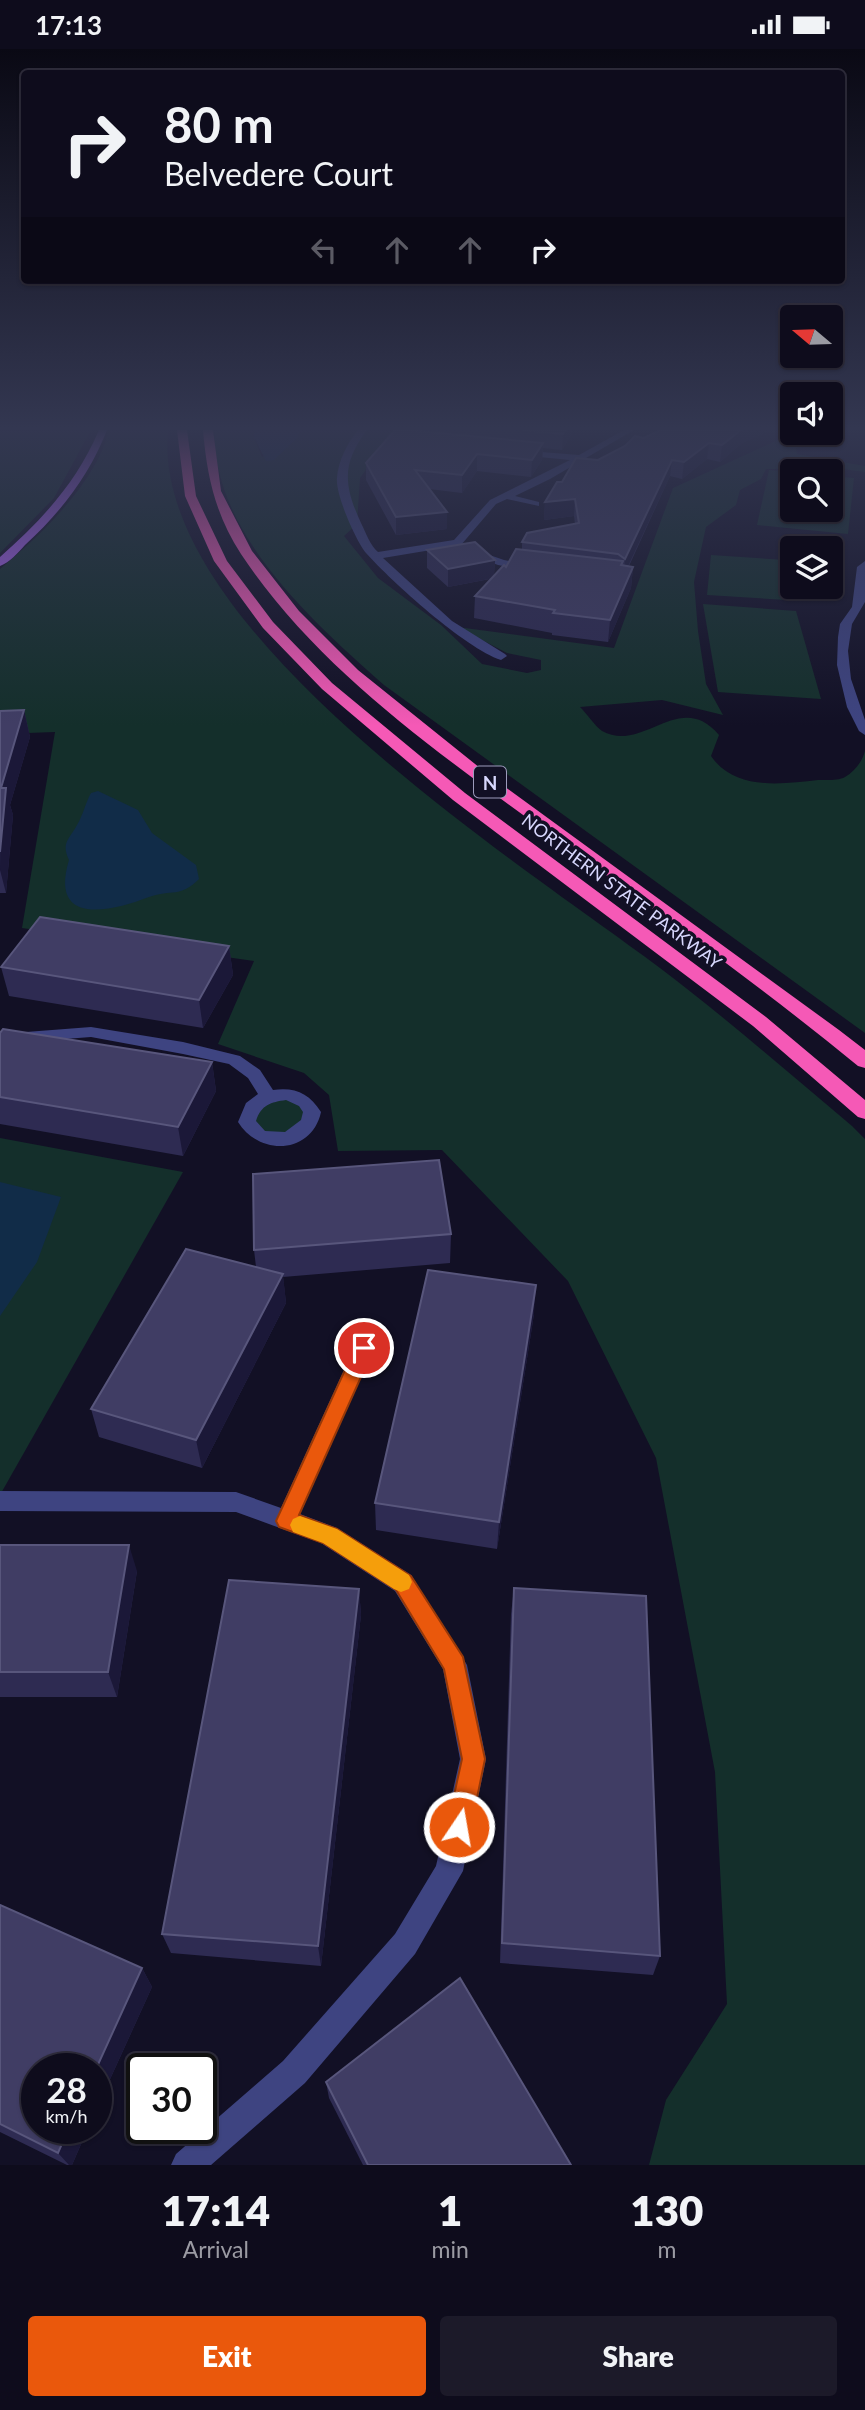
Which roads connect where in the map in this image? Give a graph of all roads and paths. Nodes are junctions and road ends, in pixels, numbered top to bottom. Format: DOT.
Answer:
graph roads {
  1 [pos="37,529"];
  2 [pos="205,529"];
  3 [pos="234,529"];
  4 [pos="359,529"];
  5 [pos="470,529"];
  6 [pos="428,533"];
  7 [pos="457,543"];
  8 [pos="437,546"];
  9 [pos="375,556"];
  10 [pos="0,563"];
  11 [pos="865,564"];
  12 [pos="537,569"];
  13 [pos="501,656"];
  14 [pos="865,731"];
  15 [pos="0,1039"];
  16 [pos="865,1061"];
  17 [pos="268,1096"];
  18 [pos="865,1111"];
  19 [pos="364,1348"];
  20 [pos="0,1501"];
  21 [pos="286,1521"];
  22 [pos="187,2165"];
  1 -- 10 [label="main road"];
  2 -- 18 [label="highway, NORTHERN STATE PARKWAY / N"];
  3 -- 16 [label="highway, NORTHERN STATE PARKWAY / N"];
  4 -- 9 [label="street"];
  5 -- 7 [label="street"];
  6 -- 8 [label="street"];
  7 -- 8 [label="street"];
  7 -- 12 [label="street"];
  8 -- 9 [label="street"];
  9 -- 13 [label="street"];
  11 -- 14 [label="street"];
  15 -- 17 [label="street"];
  19 -- 21 [label="street"];
  20 -- 21 [label="street"];
  21 -- 22 [label="street"];
}
